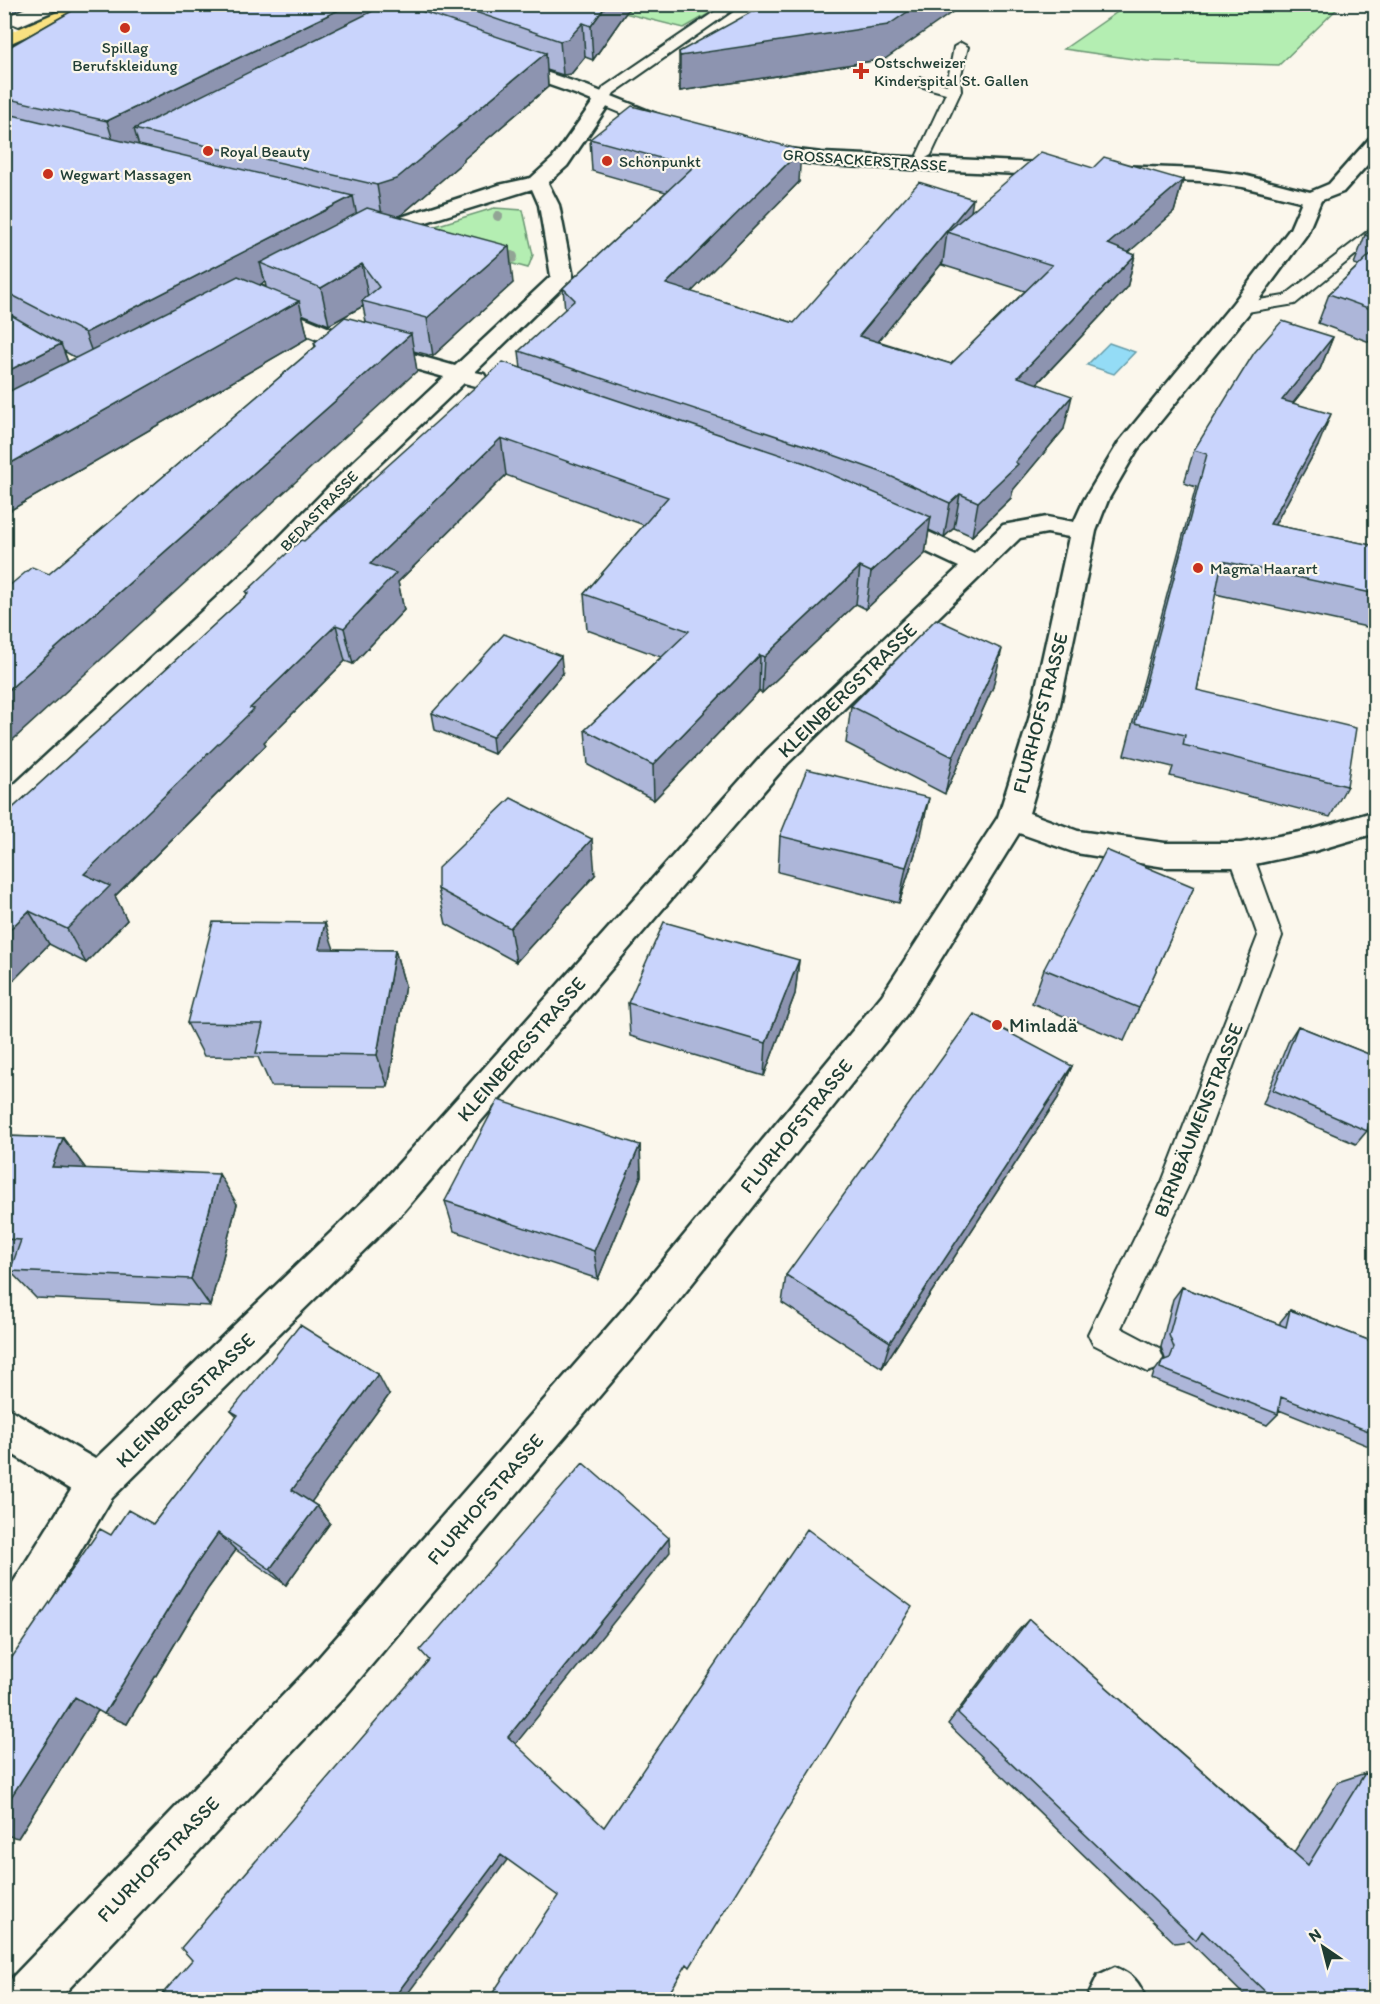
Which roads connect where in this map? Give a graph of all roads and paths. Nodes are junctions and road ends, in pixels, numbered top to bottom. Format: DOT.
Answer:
graph roads {
  1 [pos="91,4"];
  2 [pos="731,7"];
  3 [pos="4,26"];
  4 [pos="21,34"];
  5 [pos="4,41"];
  6 [pos="961,46"];
  7 [pos="495,60"];
  8 [pos="921,82"];
  9 [pos="954,91"];
  10 [pos="603,100"];
  11 [pos="688,134"];
  12 [pos="1376,143"];
  13 [pos="738,147"];
  14 [pos="924,155"];
  15 [pos="538,182"];
  16 [pos="1312,198"];
  17 [pos="361,223"];
  18 [pos="384,229"];
  19 [pos="1376,231"];
  20 [pos="352,246"];
  21 [pos="268,290"];
  22 [pos="1241,308"];
  23 [pos="462,374"];
  24 [pos="495,385"];
  25 [pos="867,514"];
  26 [pos="1083,531"];
  27 [pos="975,564"];
  28 [pos="4,812"];
  29 [pos="1012,819"];
  30 [pos="1376,822"];
  31 [pos="1241,855"];
  32 [pos="1148,1358"];
  33 [pos="4,1426"];
  34 [pos="98,1484"];
  35 [pos="4,1638"];
  36 [pos="24,2000"];
  1 -- 4 [label="main road"];
  2 -- 10 [label="lane"];
  3 -- 4 [label="lane"];
  4 -- 5 [label="main road"];
  6 -- 9 [label="lane"];
  7 -- 10 [label="street"];
  8 -- 9 [label="lane"];
  9 -- 14 [label="lane"];
  10 -- 11 [label="street"];
  10 -- 15 [label="street"];
  12 -- 16 [label="street"];
  13 -- 16 [label="street, GROSSACKERSTRASSE"];
  15 -- 18 [label="street"];
  15 -- 23 [label="street, BEDASTRASSE"];
  16 -- 22 [label="street, FLURHOFSTRASSE"];
  17 -- 18 [label="street"];
  18 -- 20 [label="street"];
  19 -- 22 [label="lane"];
  21 -- 23 [label="street"];
  22 -- 26 [label="street, FLURHOFSTRASSE"];
  23 -- 24 [label="street"];
  23 -- 28 [label="street, BEDASTRASSE"];
  25 -- 27 [label="street"];
  26 -- 27 [label="street, KLEINBERGSTRASSE"];
  26 -- 29 [label="street, FLURHOFSTRASSE"];
  27 -- 34 [label="street, KLEINBERGSTRASSE"];
  29 -- 31 [label="street"];
  29 -- 36 [label="street, FLURHOFSTRASSE"];
  30 -- 31 [label="street"];
  31 -- 32 [label="lane, BIRNBÄUMENSTRASSE"];
  33 -- 34 [label="street"];
  34 -- 35 [label="street, KLEINBERGSTRASSE"];
}
